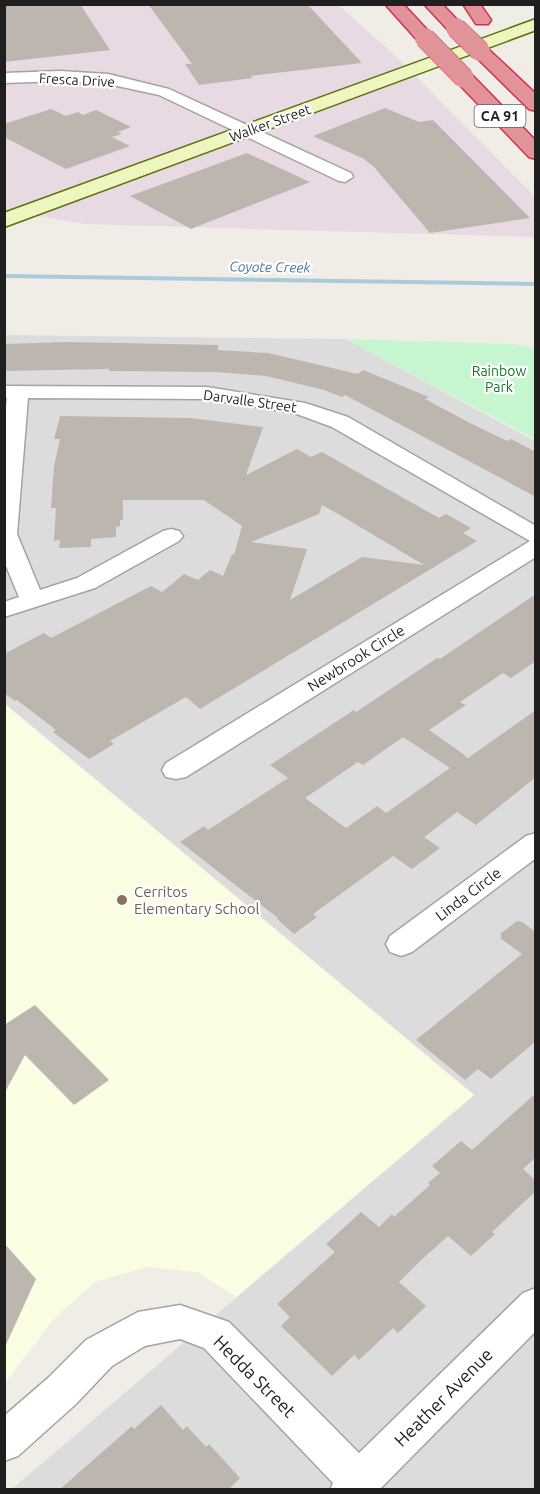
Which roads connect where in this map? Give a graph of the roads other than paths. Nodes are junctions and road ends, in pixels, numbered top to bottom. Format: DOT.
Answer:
graph roads {
  1 [pos="393,4"];
  2 [pos="432,4"];
  3 [pos="471,4"];
  4 [pos="536,24"];
  5 [pos="480,51"];
  6 [pos="4,78"];
  7 [pos="536,105"];
  8 [pos="246,132"];
  9 [pos="536,153"];
  10 [pos="345,177"];
  11 [pos="4,221"];
  12 [pos="11,392"];
  13 [pos="171,536"];
  14 [pos="536,536"];
  15 [pos="536,547"];
  16 [pos="33,601"];
  17 [pos="4,610"];
  18 [pos="176,770"];
  19 [pos="536,843"];
  20 [pos="401,944"];
  21 [pos="536,1305"];
  22 [pos="4,1442"];
  23 [pos="354,1485"];
  1 -- 9 [label="highway, CA 91, bridge"];
  2 -- 5 [label="highway, CA 91, bridge"];
  3 -- 5 [label="highway"];
  4 -- 8 [label="main road, Walker Street"];
  5 -- 7 [label="highway, CA 91"];
  6 -- 8 [label="street, Fresca Drive"];
  8 -- 10 [label="street, Fresca Drive"];
  8 -- 11 [label="main road, Walker Street"];
  12 -- 14 [label="street, Darvalle Street"];
  12 -- 16 [label="street"];
  13 -- 16 [label="street"];
  15 -- 18 [label="street, Newbrook Circle"];
  16 -- 17 [label="street"];
  19 -- 20 [label="street, Linda Circle"];
  21 -- 23 [label="street, Heather Avenue"];
  22 -- 23 [label="street, Hedda Street"];
}
